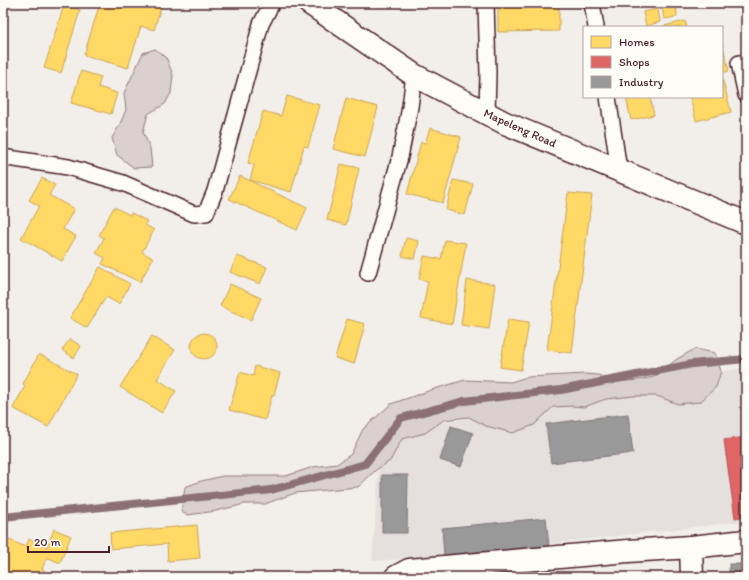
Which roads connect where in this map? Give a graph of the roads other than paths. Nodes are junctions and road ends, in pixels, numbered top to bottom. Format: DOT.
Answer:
graph roads {
  1 [pos="272,3"];
  2 [pos="486,3"];
  3 [pos="592,3"];
  4 [pos="312,4"];
  5 [pos="596,26"];
  6 [pos="739,63"];
  7 [pos="414,75"];
  8 [pos="746,95"];
  9 [pos="608,98"];
  10 [pos="487,113"];
  11 [pos="8,158"];
  12 [pos="619,170"];
  13 [pos="746,223"];
  14 [pos="368,273"];
  15 [pos="746,541"];
  16 [pos="691,547"];
  17 [pos="396,577"];
  18 [pos="692,577"];
  1 -- 11 [label="lane"];
  2 -- 10 [label="lane"];
  3 -- 5 [label="lane"];
  4 -- 7 [label="street, Mapeleng Road"];
  6 -- 8 [label="lane"];
  7 -- 10 [label="street, Mapeleng Road"];
  7 -- 14 [label="lane"];
  9 -- 12 [label="lane"];
  10 -- 12 [label="street, Mapeleng Road"];
  12 -- 13 [label="street, Mapeleng Road"];
  15 -- 16 [label="street"];
  16 -- 17 [label="street"];
  16 -- 18 [label="street"];
}
